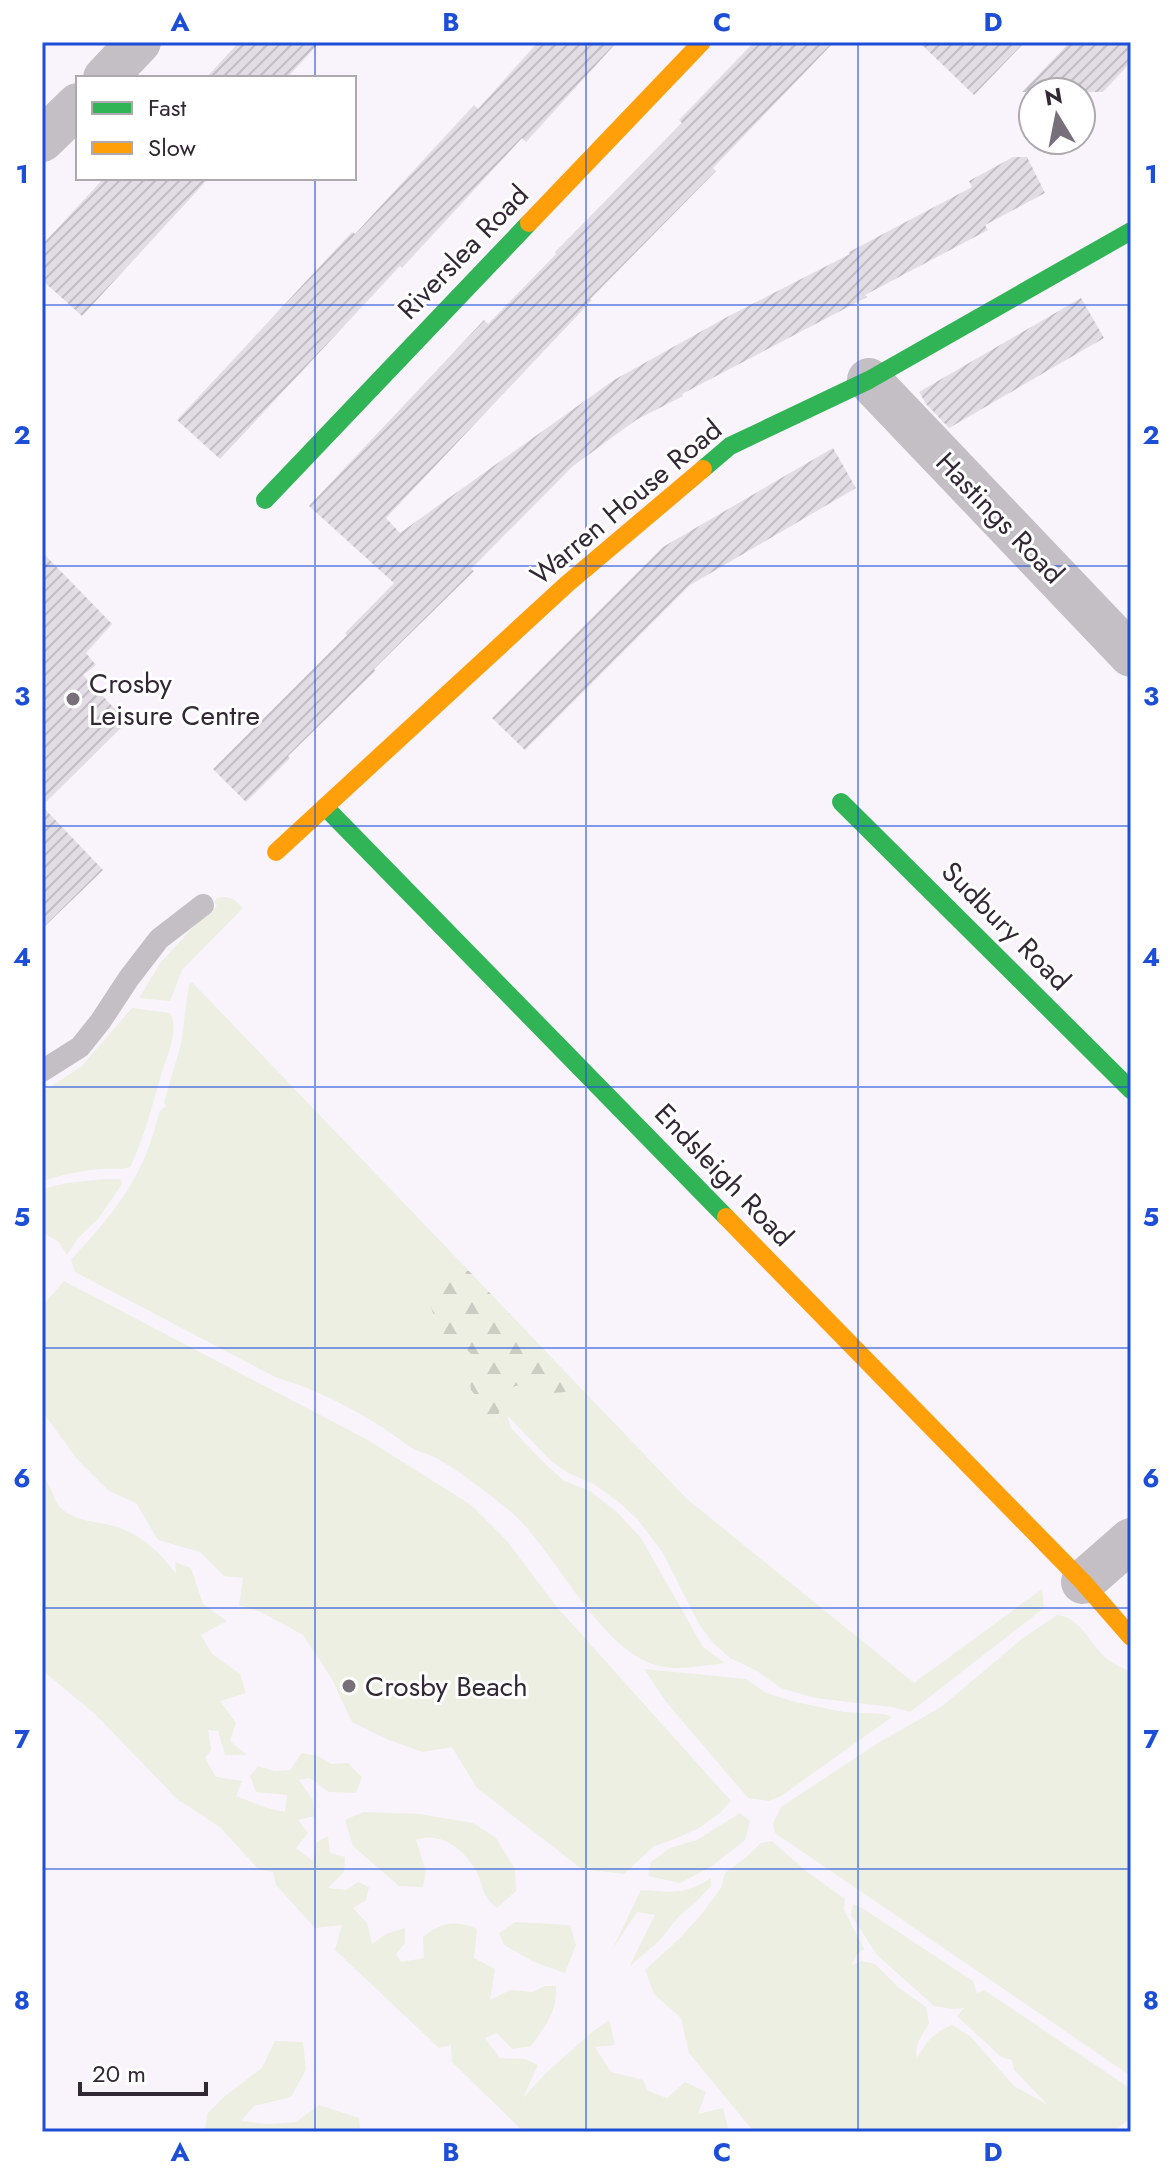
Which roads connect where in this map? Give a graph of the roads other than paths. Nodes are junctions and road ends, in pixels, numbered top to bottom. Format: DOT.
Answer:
graph roads {
  1 [pos="702,42"];
  2 [pos="76,107"];
  3 [pos="42,140"];
  4 [pos="1124,246"];
  5 [pos="869,380"];
  6 [pos="265,500"];
  7 [pos="1131,655"];
  8 [pos="841,802"];
  9 [pos="325,807"];
  10 [pos="276,852"];
  11 [pos="203,905"];
  12 [pos="42,1071"];
  13 [pos="1131,1090"];
  14 [pos="1131,1540"];
  15 [pos="1083,1582"];
  16 [pos="1131,1637"];
  1 -- 6 [label="street, Riverslea Road"];
  2 -- 3 [label="street"];
  4 -- 5 [label="street, Warren House Road"];
  5 -- 7 [label="street, Hastings Road"];
  5 -- 9 [label="street, Warren House Road"];
  8 -- 13 [label="street, Sudbury Road"];
  9 -- 10 [label="street, Warren House Road"];
  9 -- 15 [label="street, Endsleigh Road"];
  11 -- 12 [label="lane"];
  14 -- 15 [label="street"];
  15 -- 16 [label="street, Endsleigh Road"];
}
